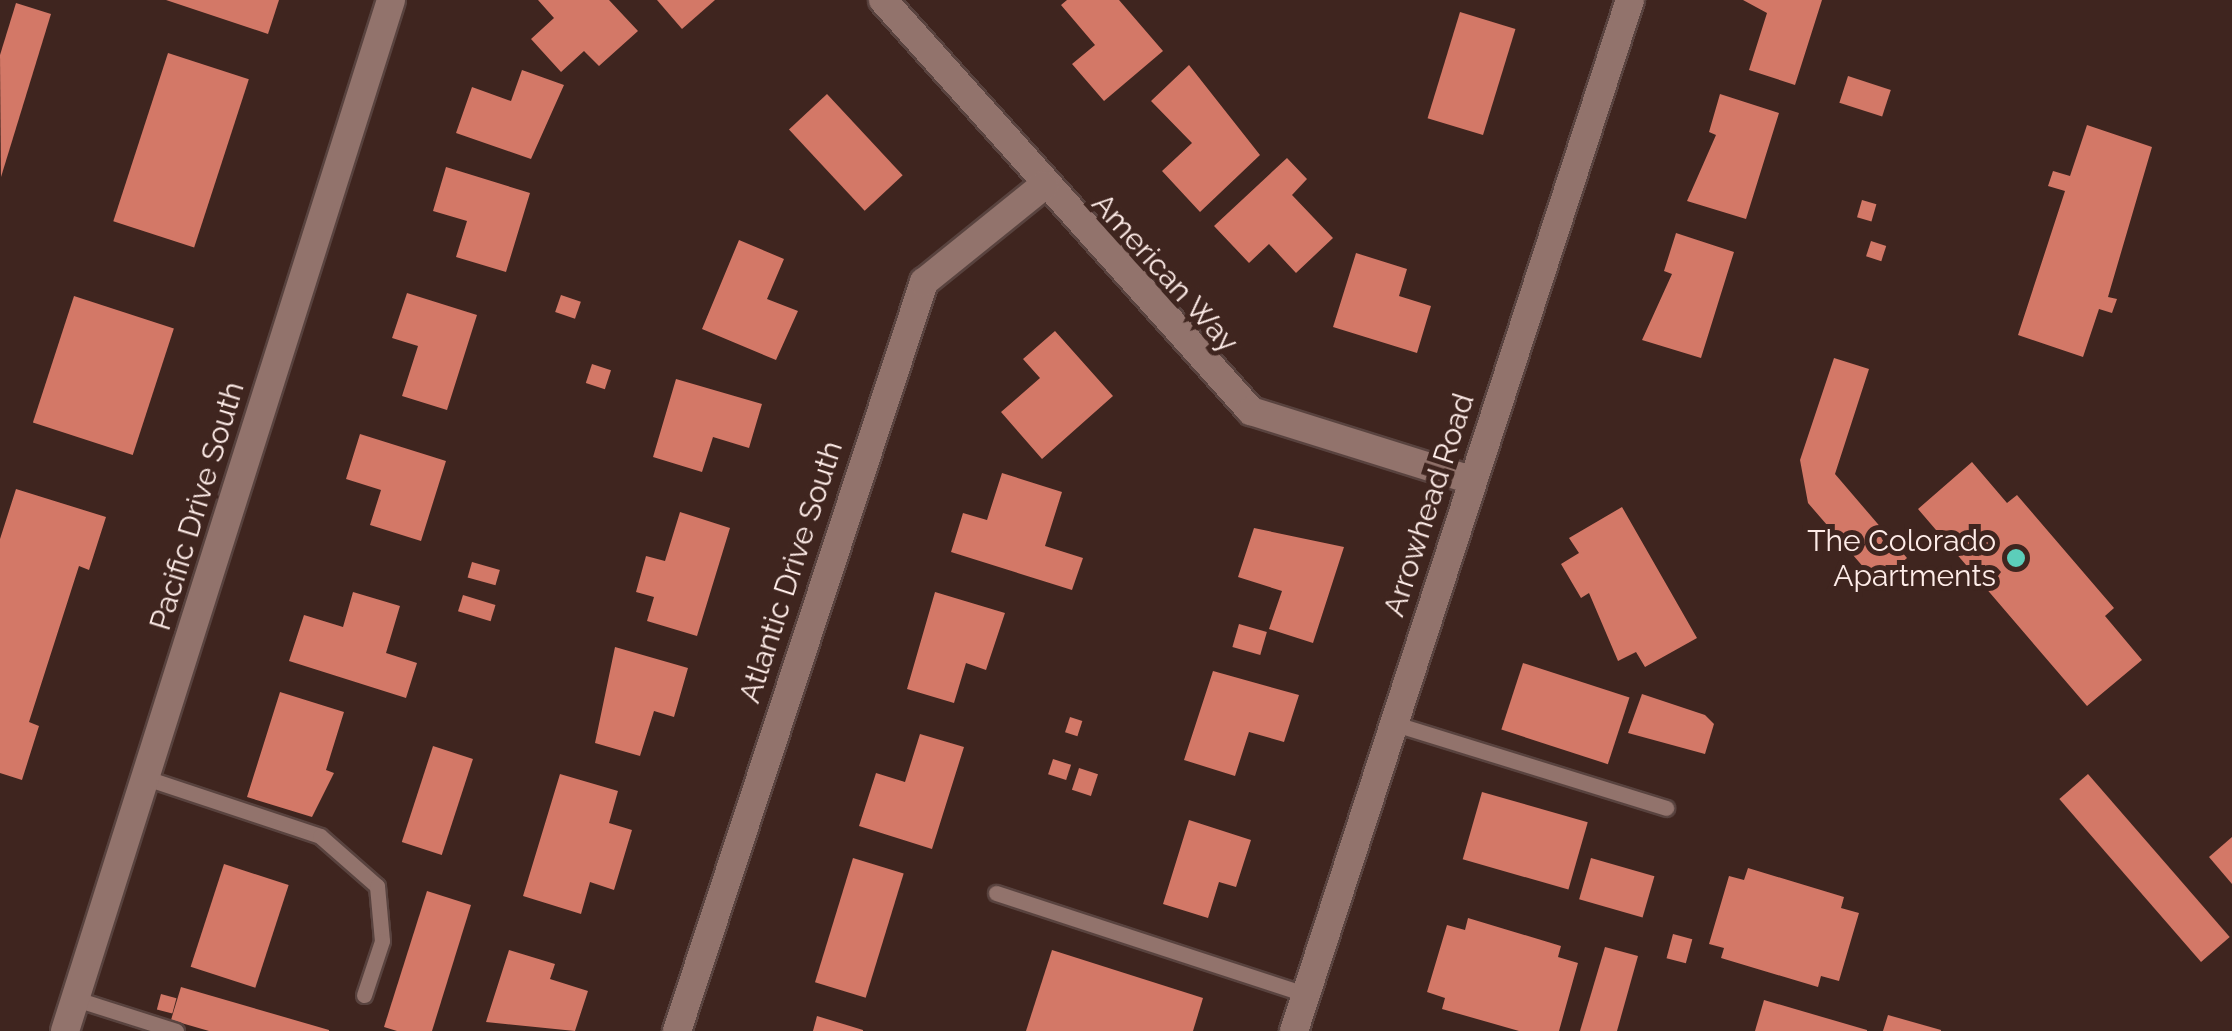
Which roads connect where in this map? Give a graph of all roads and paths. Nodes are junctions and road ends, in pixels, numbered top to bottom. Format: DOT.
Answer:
graph roads {
  1 [pos="391,0"];
  2 [pos="883,0"];
  3 [pos="1630,0"];
  4 [pos="1044,185"];
  5 [pos="1471,480"];
  6 [pos="1392,723"];
  7 [pos="146,778"];
  8 [pos="1666,808"];
  9 [pos="996,893"];
  10 [pos="1305,994"];
  11 [pos="364,995"];
  12 [pos="76,999"];
  13 [pos="65,1031"];
  14 [pos="176,1031"];
  15 [pos="678,1031"];
  16 [pos="1294,1031"];
  1 -- 7 [label="street, Pacific Drive South"];
  2 -- 4 [label="street, American Way"];
  3 -- 5 [label="street, Arrowhead Road"];
  4 -- 5 [label="street, American Way"];
  4 -- 15 [label="street, Atlantic Drive South"];
  5 -- 6 [label="street, Arrowhead Road"];
  6 -- 8 [label="lane"];
  6 -- 10 [label="street, Arrowhead Road"];
  7 -- 11 [label="lane"];
  7 -- 12 [label="street, Pacific Drive South"];
  9 -- 10 [label="lane"];
  10 -- 16 [label="street, Arrowhead Road"];
  12 -- 13 [label="street, Pacific Drive South"];
  12 -- 14 [label="lane"];
}
